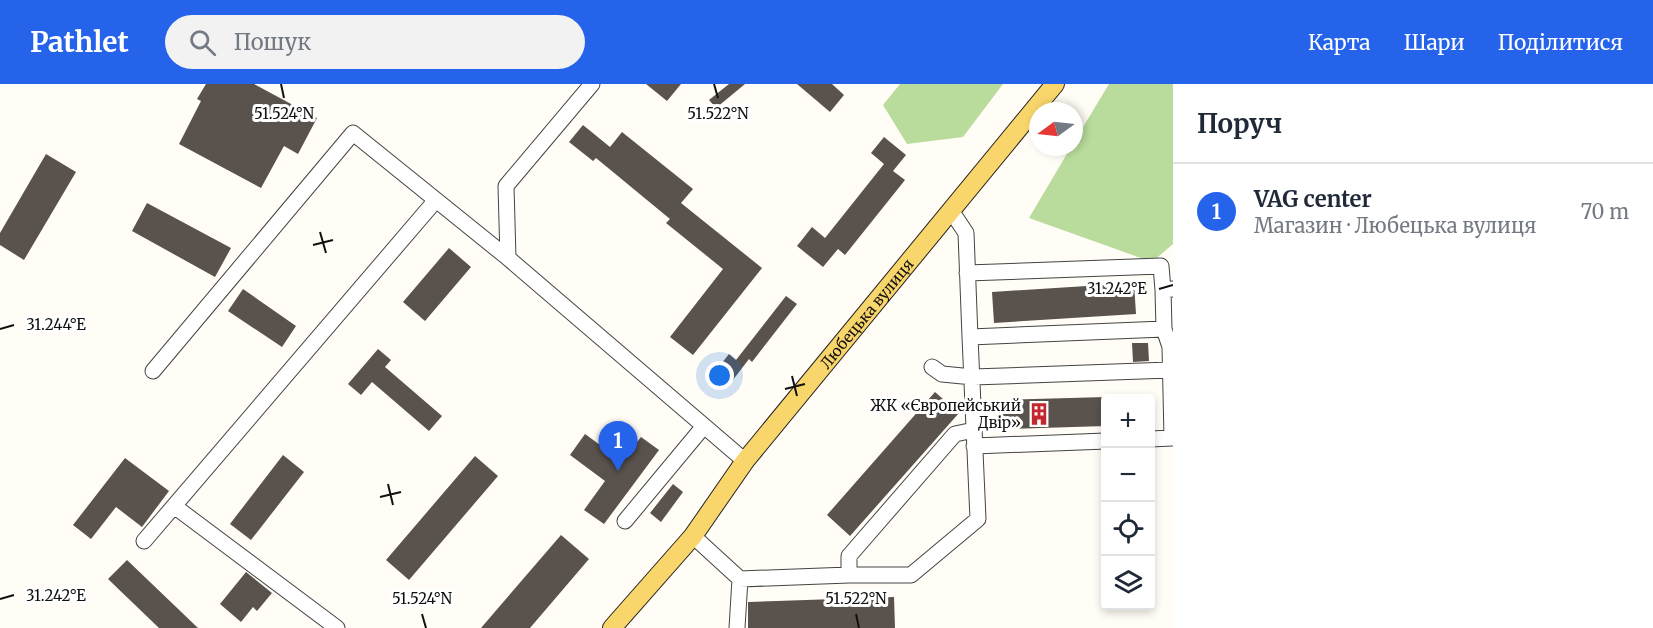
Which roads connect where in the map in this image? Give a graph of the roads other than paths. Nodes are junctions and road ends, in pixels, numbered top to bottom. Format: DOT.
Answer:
graph roads {
  1 [pos="592,84"];
  2 [pos="1055,84"];
  3 [pos="436,200"];
  4 [pos="952,212"];
  5 [pos="508,258"];
  6 [pos="967,273"];
  7 [pos="1168,289"];
  8 [pos="1164,329"];
  9 [pos="970,337"];
  10 [pos="932,367"];
  11 [pos="1170,370"];
  12 [pos="153,371"];
  13 [pos="973,377"];
  14 [pos="704,426"];
  15 [pos="974,430"];
  16 [pos="1155,439"];
  17 [pos="1101,441"];
  18 [pos="975,446"];
  19 [pos="745,461"];
  20 [pos="174,506"];
  21 [pos="625,521"];
  22 [pos="693,536"];
  23 [pos="144,541"];
  24 [pos="849,575"];
  25 [pos="740,579"];
  26 [pos="337,628"];
  27 [pos="612,628"];
  28 [pos="737,628"];
  1 -- 5 [label="street"];
  2 -- 4 [label="main road, Любецька вулиця"];
  3 -- 5 [label="street"];
  3 -- 12 [label="street"];
  3 -- 20 [label="street"];
  4 -- 6 [label="street"];
  4 -- 19 [label="main road, Любецька вулиця"];
  5 -- 14 [label="street"];
  6 -- 7 [label="street"];
  6 -- 9 [label="street"];
  7 -- 8 [label="street"];
  8 -- 9 [label="street"];
  8 -- 11 [label="street"];
  9 -- 13 [label="street"];
  10 -- 13 [label="street"];
  11 -- 13 [label="street"];
  11 -- 16 [label="street"];
  13 -- 15 [label="street"];
  14 -- 19 [label="street"];
  14 -- 21 [label="street"];
  15 -- 18 [label="street"];
  15 -- 24 [label="street"];
  17 -- 18 [label="street"];
  18 -- 24 [label="street"];
  19 -- 22 [label="main road, Любецька вулиця"];
  20 -- 23 [label="street"];
  20 -- 26 [label="street"];
  22 -- 25 [label="street"];
  22 -- 27 [label="main road, Любецька вулиця"];
  24 -- 25 [label="street"];
  25 -- 28 [label="street"];
}
